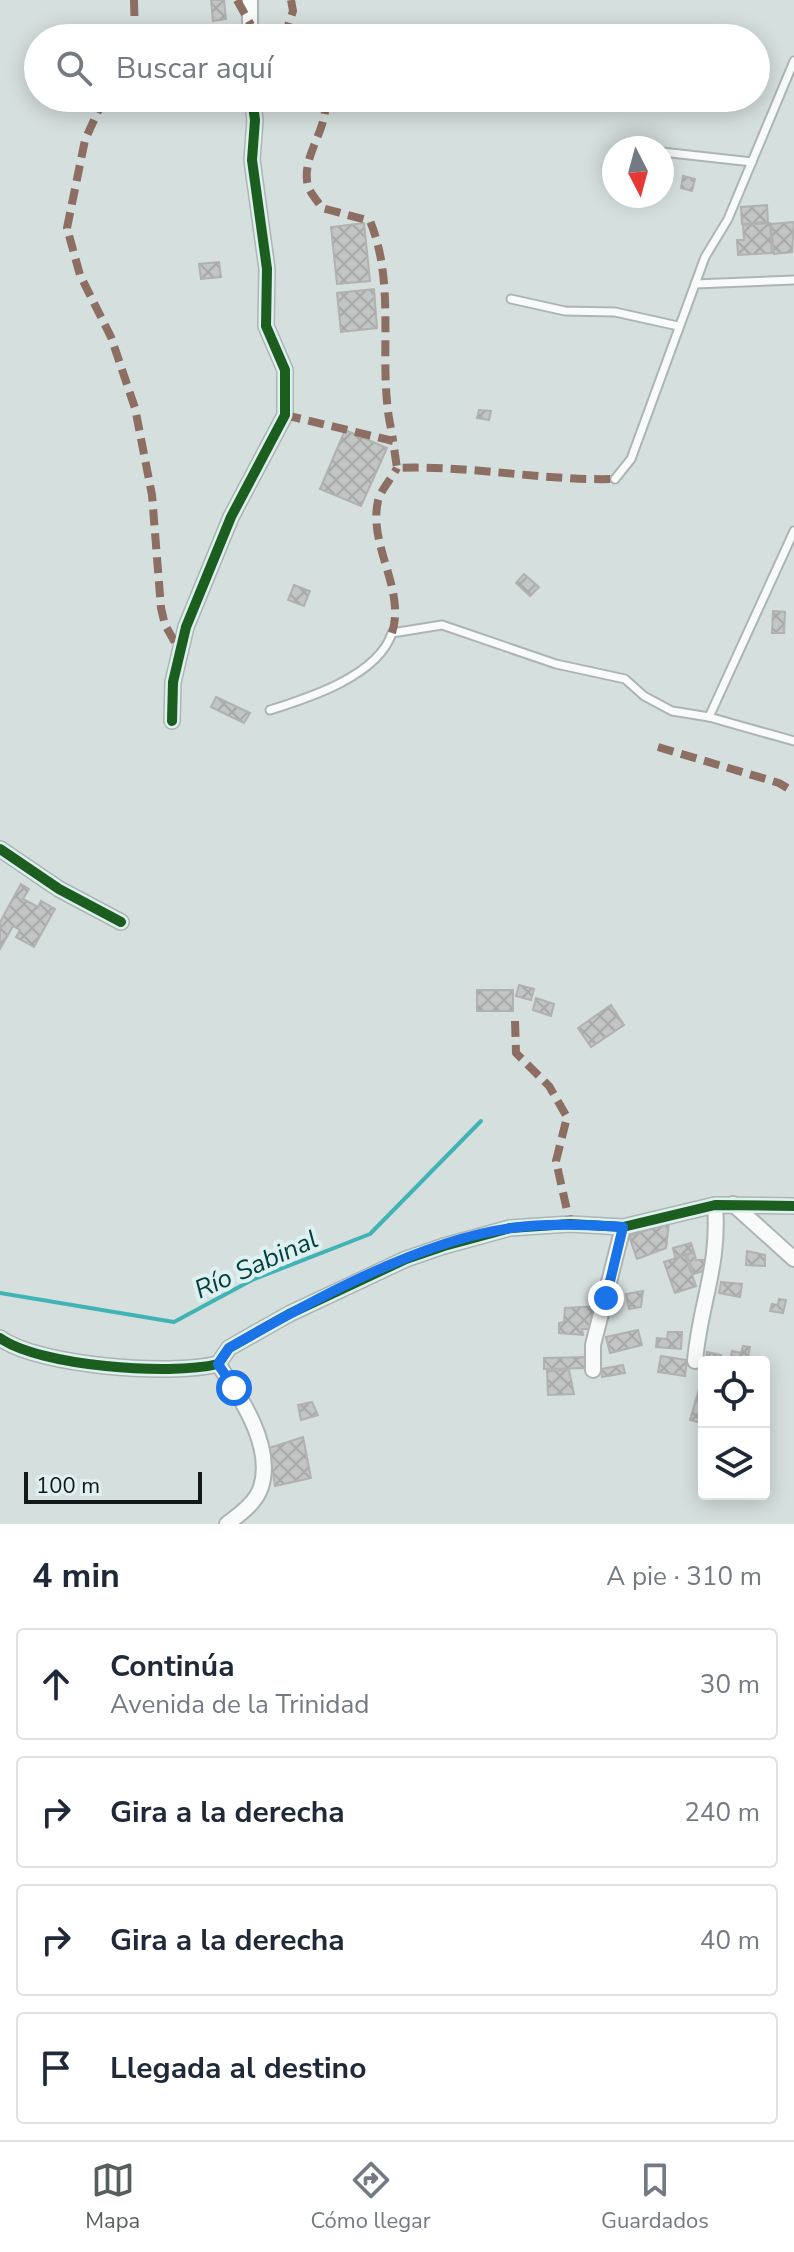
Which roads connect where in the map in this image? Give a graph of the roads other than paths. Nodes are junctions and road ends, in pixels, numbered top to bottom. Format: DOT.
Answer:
graph roads {
  1 [pos="250,0"];
  2 [pos="250,24"];
  3 [pos="794,61"];
  4 [pos="254,112"];
  5 [pos="674,153"];
  6 [pos="752,162"];
  7 [pos="794,280"];
  8 [pos="695,284"];
  9 [pos="511,299"];
  10 [pos="678,326"];
  11 [pos="615,479"];
  12 [pos="794,531"];
  13 [pos="270,710"];
  14 [pos="709,717"];
  15 [pos="172,721"];
  16 [pos="794,741"];
  17 [pos="0,849"];
  18 [pos="121,922"];
  19 [pos="733,1204"];
  20 [pos="715,1205"];
  21 [pos="794,1206"];
  22 [pos="623,1227"];
  23 [pos="794,1259"];
  24 [pos="0,1338"];
  25 [pos="695,1361"];
  26 [pos="218,1364"];
  27 [pos="593,1370"];
  28 [pos="227,1524"];
  1 -- 2 [label="street"];
  3 -- 6 [label="lane"];
  4 -- 15 [label="street"];
  5 -- 6 [label="lane"];
  6 -- 8 [label="lane"];
  7 -- 8 [label="lane"];
  8 -- 10 [label="lane"];
  9 -- 10 [label="lane"];
  10 -- 11 [label="lane"];
  12 -- 14 [label="lane"];
  13 -- 14 [label="lane"];
  14 -- 16 [label="lane"];
  17 -- 18 [label="street"];
  19 -- 20 [label="street"];
  19 -- 21 [label="street"];
  19 -- 23 [label="street"];
  20 -- 22 [label="street"];
  20 -- 25 [label="street"];
  22 -- 26 [label="street"];
  22 -- 27 [label="street"];
  24 -- 26 [label="street"];
  26 -- 28 [label="street"];
}
